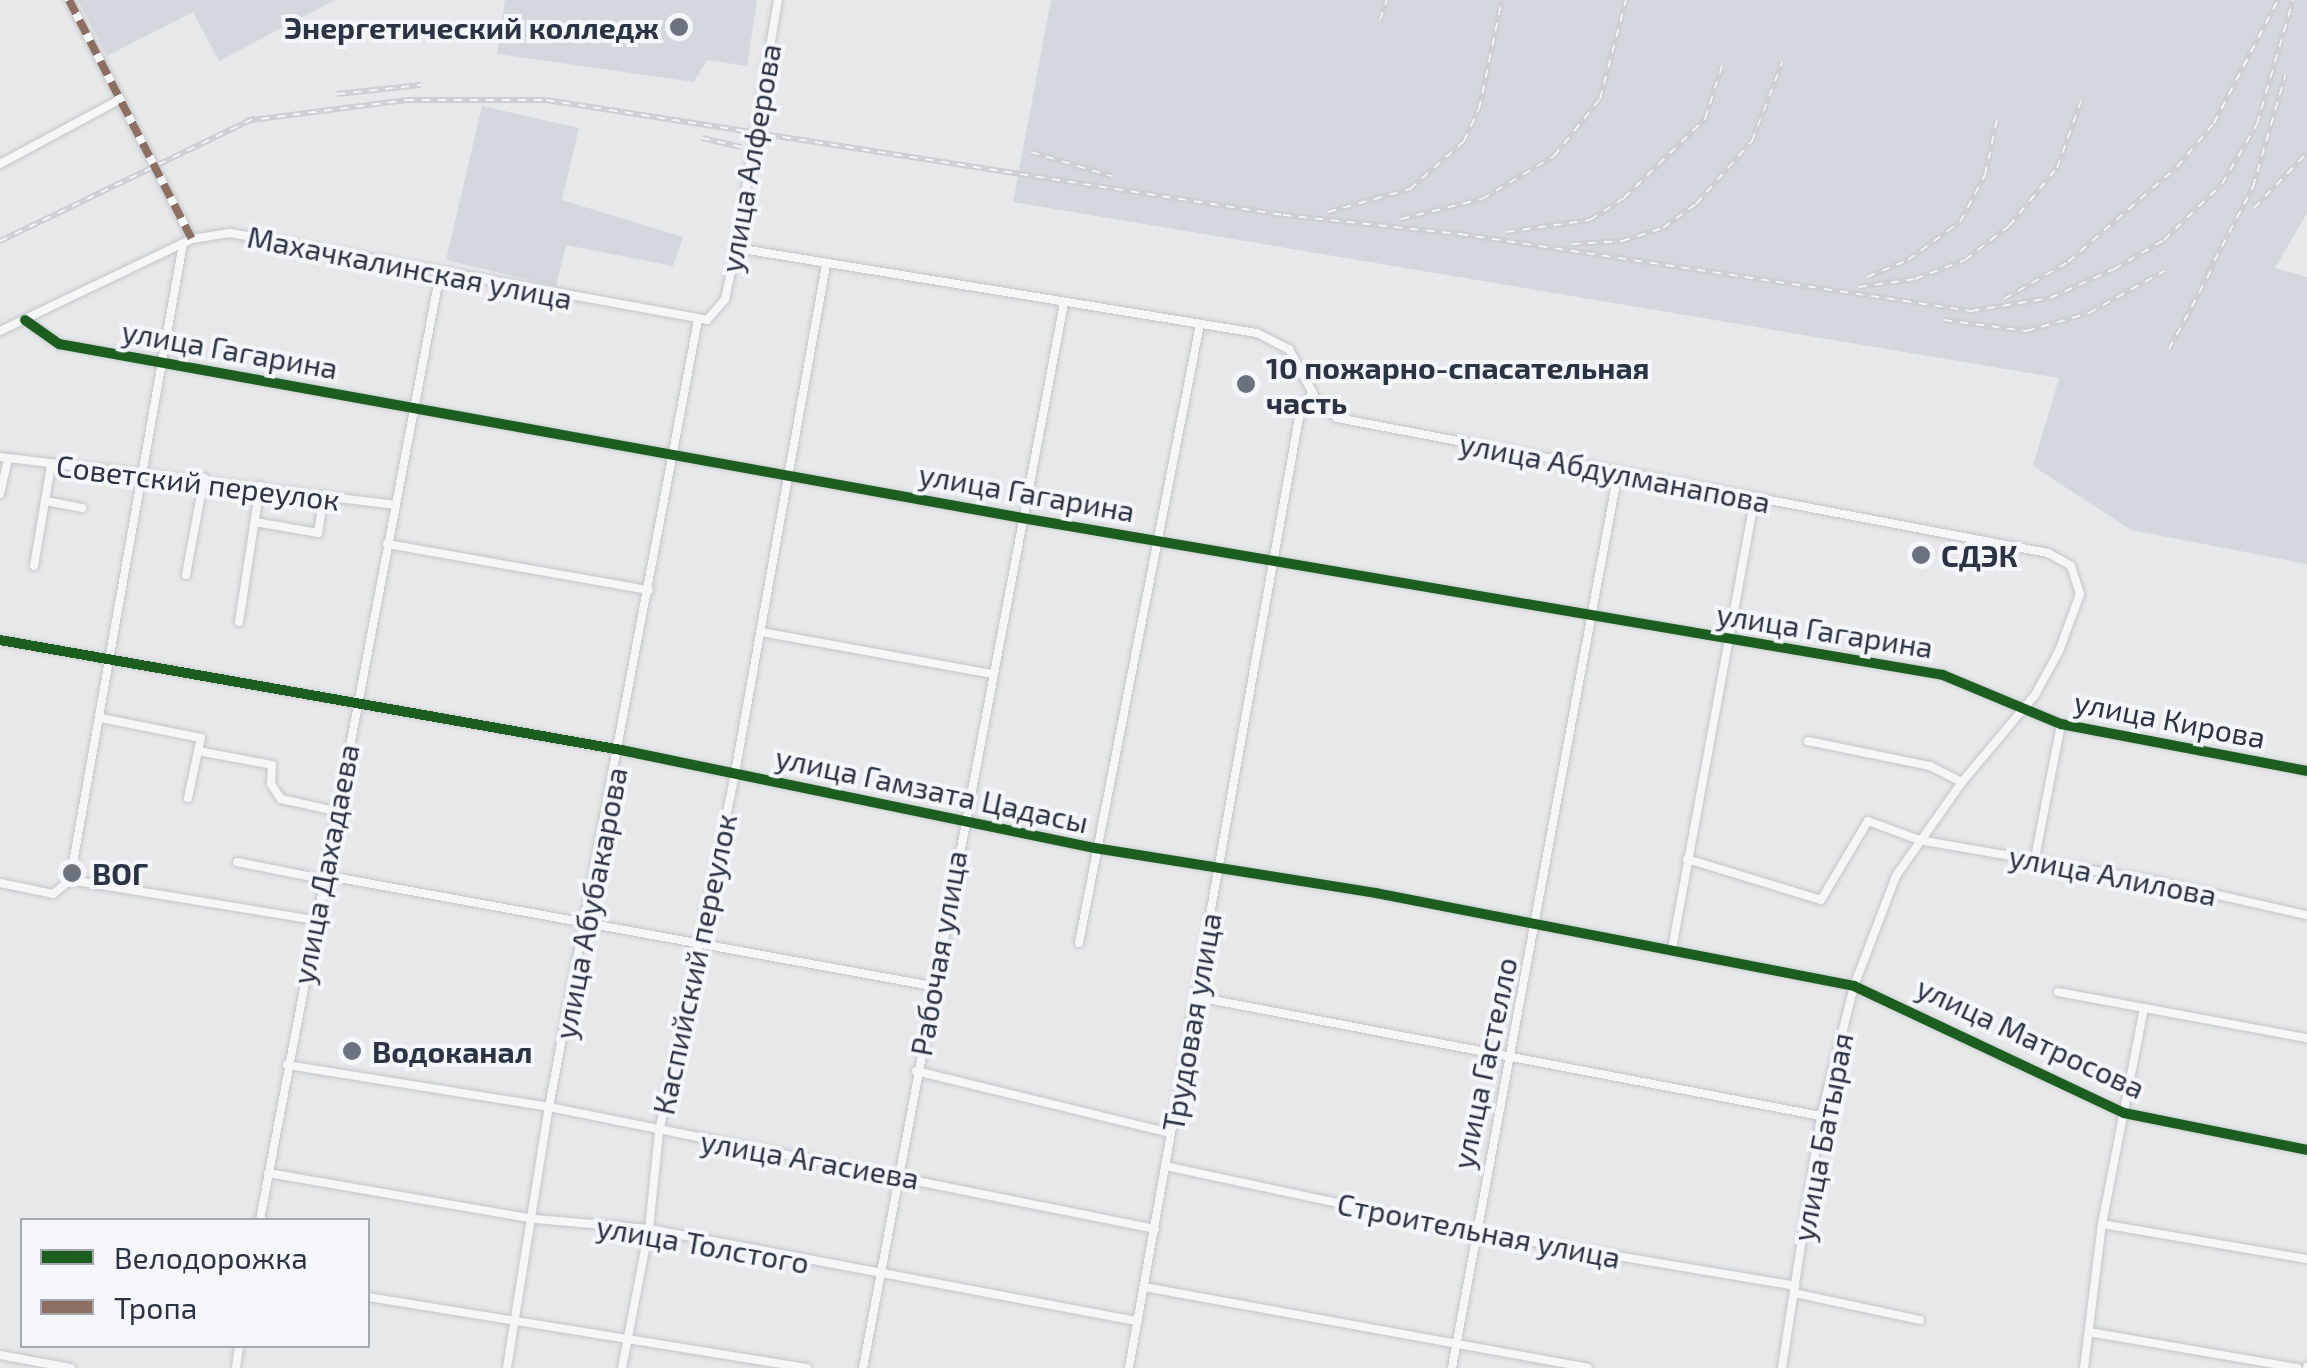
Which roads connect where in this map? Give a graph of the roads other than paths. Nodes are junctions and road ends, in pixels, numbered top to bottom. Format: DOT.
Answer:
graph roads {
  1 [pos="69,0"];
  2 [pos="778,0"];
  3 [pos="119,100"];
  4 [pos="0,164"];
  5 [pos="192,239"];
  6 [pos="183,244"];
  7 [pos="736,248"];
  8 [pos="826,265"];
  9 [pos="440,273"];
  10 [pos="1064,303"];
  11 [pos="717,314"];
  12 [pos="25,320"];
  13 [pos="698,320"];
  14 [pos="1200,324"];
  15 [pos="0,331"];
  16 [pos="162,362"];
  17 [pos="1312,393"];
  18 [pos="412,409"];
  19 [pos="672,450"];
  20 [pos="4,458"];
  21 [pos="51,465"];
  22 [pos="1618,472"];
  23 [pos="789,474"];
  24 [pos="204,478"];
  25 [pos="142,479"];
  26 [pos="260,486"];
  27 [pos="0,494"];
  28 [pos="324,495"];
  29 [pos="1755,497"];
  30 [pos="46,501"];
  31 [pos="396,505"];
  32 [pos="82,508"];
  33 [pos="1022,518"];
  34 [pos="255,522"];
  35 [pos="1153,539"];
  36 [pos="388,544"];
  37 [pos="1275,558"];
  38 [pos="2060,558"];
  39 [pos="34,566"];
  40 [pos="186,575"];
  41 [pos="649,590"];
  42 [pos="1591,614"];
  43 [pos="239,622"];
  44 [pos="760,632"];
  45 [pos="0,640"];
  46 [pos="1732,640"];
  47 [pos="110,661"];
  48 [pos="994,674"];
  49 [pos="354,706"];
  50 [pos="2024,710"];
  51 [pos="101,718"];
  52 [pos="2061,724"];
  53 [pos="1808,740"];
  54 [pos="621,750"];
  55 [pos="198,751"];
  56 [pos="2307,771"];
  57 [pos="735,773"];
  58 [pos="1962,782"];
  59 [pos="188,798"];
  60 [pos="335,811"];
  61 [pos="962,821"];
  62 [pos="1918,840"];
  63 [pos="1095,848"];
  64 [pos="2035,858"];
  65 [pos="1688,859"];
  66 [pos="237,862"];
  67 [pos="1219,871"];
  68 [pos="322,877"];
  69 [pos="70,880"];
  70 [pos="0,884"];
  71 [pos="2307,916"];
  72 [pos="314,920"];
  73 [pos="1538,922"];
  74 [pos="586,923"];
  75 [pos="700,941"];
  76 [pos="1079,943"];
  77 [pos="1672,949"];
  78 [pos="932,986"];
  79 [pos="1854,986"];
  80 [pos="2058,992"];
  81 [pos="1197,997"];
  82 [pos="2144,1008"];
  83 [pos="2307,1038"];
  84 [pos="1514,1058"];
  85 [pos="287,1064"];
  86 [pos="916,1072"];
  87 [pos="549,1108"];
  88 [pos="2124,1113"];
  89 [pos="1820,1116"];
  90 [pos="659,1132"];
  91 [pos="1171,1134"];
  92 [pos="2307,1150"];
  93 [pos="1164,1166"];
  94 [pos="268,1172"];
  95 [pos="897,1174"];
  96 [pos="260,1218"];
  97 [pos="535,1219"];
  98 [pos="2102,1224"];
  99 [pos="1155,1228"];
  100 [pos="649,1229"];
  101 [pos="1474,1232"];
  102 [pos="2307,1259"];
  103 [pos="876,1276"];
  104 [pos="1144,1287"];
  105 [pos="1795,1290"];
  106 [pos="370,1297"];
  107 [pos="516,1320"];
  108 [pos="1138,1320"];
  109 [pos="1920,1320"];
  110 [pos="2090,1332"];
  111 [pos="628,1336"];
  112 [pos="1457,1343"];
  113 [pos="0,1355"];
  114 [pos="71,1368"];
  115 [pos="507,1368"];
  116 [pos="622,1368"];
  117 [pos="807,1368"];
  118 [pos="863,1368"];
  119 [pos="1128,1368"];
  120 [pos="1452,1368"];
  121 [pos="1588,1368"];
  122 [pos="1782,1368"];
  123 [pos="2084,1368"];
  124 [pos="2298,1368"];
  1 -- 3 [label="street"];
  2 -- 7 [label="street, улица Алферова"];
  3 -- 4 [label="street"];
  3 -- 5 [label="street"];
  5 -- 6 [label="street, Махачкалинская улица"];
  5 -- 9 [label="street, Махачкалинская улица"];
  6 -- 12 [label="street, Махачкалинская улица"];
  6 -- 16 [label="street"];
  7 -- 8 [label="street, улица Абдулманапова"];
  7 -- 11 [label="street, улица Алферова"];
  8 -- 10 [label="street, улица Абдулманапова"];
  8 -- 23 [label="street, Каспийский переулок"];
  9 -- 13 [label="street, Махачкалинская улица"];
  9 -- 18 [label="street, улица Дахадаева"];
  10 -- 14 [label="street, улица Абдулманапова"];
  10 -- 33 [label="street, Рабочая улица"];
  11 -- 13 [label="street, Махачкалинская улица"];
  12 -- 15 [label="street, Махачкалинская улица"];
  12 -- 16 [label="street, улица Гагарина"];
  13 -- 19 [label="street, улица Абубакарова"];
  14 -- 17 [label="street, улица Абдулманапова"];
  14 -- 35 [label="street"];
  16 -- 18 [label="street, улица Гагарина"];
  16 -- 25 [label="street"];
  17 -- 22 [label="street, улица Абдулманапова"];
  17 -- 37 [label="street, Трудовая улица"];
  18 -- 19 [label="street, улица Гагарина"];
  18 -- 31 [label="street, улица Дахадаева"];
  19 -- 23 [label="street, улица Гагарина"];
  19 -- 41 [label="street, улица Абубакарова"];
  20 -- 21 [label="street, Советский переулок"];
  20 -- 27 [label="street"];
  21 -- 25 [label="street, Советский переулок"];
  21 -- 30 [label="street"];
  22 -- 29 [label="street, улица Абдулманапова"];
  22 -- 42 [label="street, улица Гастелло"];
  23 -- 33 [label="street, улица Гагарина"];
  23 -- 44 [label="street, Каспийский переулок"];
  24 -- 25 [label="street, Советский переулок"];
  24 -- 26 [label="street, Советский переулок"];
  24 -- 40 [label="street"];
  25 -- 47 [label="street"];
  26 -- 28 [label="street, Советский переулок"];
  26 -- 34 [label="street"];
  28 -- 31 [label="street, Советский переулок"];
  28 -- 34 [label="street"];
  29 -- 38 [label="street, улица Абдулманапова"];
  29 -- 46 [label="street"];
  30 -- 32 [label="street"];
  30 -- 39 [label="street"];
  31 -- 36 [label="street, улица Дахадаева"];
  33 -- 35 [label="street, улица Гагарина"];
  33 -- 48 [label="street, Рабочая улица"];
  34 -- 43 [label="street"];
  35 -- 37 [label="street, улица Гагарина"];
  35 -- 63 [label="street"];
  36 -- 41 [label="street"];
  36 -- 49 [label="street, улица Дахадаева"];
  37 -- 42 [label="street, улица Гагарина"];
  37 -- 67 [label="street, Трудовая улица"];
  38 -- 50 [label="street, улица Батырая"];
  41 -- 54 [label="street, улица Абубакарова"];
  42 -- 46 [label="street, улица Гагарина"];
  42 -- 73 [label="street, улица Гастелло"];
  44 -- 48 [label="street"];
  44 -- 57 [label="street, Каспийский переулок"];
  45 -- 47 [label="street, улица Гамзата Цадасы"];
  46 -- 50 [label="street, улица Гагарина"];
  46 -- 65 [label="street"];
  47 -- 49 [label="street, улица Гамзата Цадасы"];
  47 -- 51 [label="street"];
  48 -- 61 [label="street, Рабочая улица"];
  49 -- 54 [label="street, улица Гамзата Цадасы"];
  49 -- 60 [label="street, улица Дахадаева"];
  50 -- 52 [label="street, улица Кирова"];
  50 -- 58 [label="street, улица Батырая"];
  51 -- 55 [label="street"];
  51 -- 69 [label="street"];
  52 -- 56 [label="street, улица Кирова"];
  52 -- 64 [label="street"];
  53 -- 58 [label="street"];
  54 -- 57 [label="street, улица Гамзата Цадасы"];
  54 -- 74 [label="street, улица Абубакарова"];
  55 -- 59 [label="street"];
  55 -- 60 [label="street"];
  57 -- 61 [label="street, улица Гамзата Цадасы"];
  57 -- 75 [label="street, Каспийский переулок"];
  58 -- 62 [label="street, улица Батырая"];
  60 -- 68 [label="street, улица Дахадаева"];
  61 -- 63 [label="street, улица Гамзата Цадасы"];
  61 -- 78 [label="street, Рабочая улица"];
  62 -- 64 [label="street, улица Алилова"];
  62 -- 65 [label="street, улица Алилова"];
  62 -- 79 [label="street, улица Батырая"];
  63 -- 67 [label="street, улица Гамзата Цадасы"];
  63 -- 76 [label="street"];
  64 -- 71 [label="street, улица Алилова"];
  65 -- 77 [label="street"];
  66 -- 68 [label="street"];
  67 -- 73 [label="street, улица Гамзата Цадасы"];
  67 -- 81 [label="street, Трудовая улица"];
  68 -- 72 [label="street, улица Дахадаева"];
  68 -- 74 [label="street"];
  69 -- 70 [label="street"];
  69 -- 72 [label="street"];
  72 -- 85 [label="street, улица Дахадаева"];
  73 -- 77 [label="street, улица Гамзата Цадасы"];
  73 -- 84 [label="street, улица Гастелло"];
  74 -- 75 [label="street"];
  74 -- 87 [label="street, улица Абубакарова"];
  75 -- 78 [label="street"];
  75 -- 90 [label="street, Каспийский переулок"];
  77 -- 79 [label="street, улица Гамзата Цадасы"];
  78 -- 86 [label="street, Рабочая улица"];
  79 -- 88 [label="street, улица Матросова"];
  79 -- 89 [label="street, улица Батырая"];
  80 -- 82 [label="street"];
  81 -- 84 [label="street"];
  81 -- 91 [label="street, Трудовая улица"];
  82 -- 83 [label="street"];
  82 -- 88 [label="street"];
  84 -- 89 [label="street"];
  84 -- 101 [label="street, улица Гастелло"];
  85 -- 87 [label="street, улица Агасиева"];
  85 -- 94 [label="street, улица Дахадаева"];
  86 -- 91 [label="street"];
  86 -- 95 [label="street, Рабочая улица"];
  87 -- 90 [label="street, улица Агасиева"];
  87 -- 97 [label="street, улица Абубакарова"];
  88 -- 92 [label="street, улица Матросова"];
  88 -- 98 [label="street"];
  89 -- 105 [label="street, улица Батырая"];
  90 -- 95 [label="street, улица Агасиева"];
  90 -- 100 [label="street, Каспийский переулок"];
  91 -- 93 [label="street, Трудовая улица"];
  93 -- 99 [label="street, Трудовая улица"];
  93 -- 101 [label="street, Строительная улица"];
  94 -- 96 [label="street, улица Дахадаева"];
  94 -- 97 [label="street, улица Толстого"];
  95 -- 99 [label="street, улица Агасиева"];
  95 -- 103 [label="street, Рабочая улица"];
  97 -- 100 [label="street, улица Толстого"];
  97 -- 107 [label="street, улица Абубакарова"];
  98 -- 102 [label="street"];
  98 -- 110 [label="street"];
  99 -- 104 [label="street, Трудовая улица"];
  100 -- 103 [label="street, улица Толстого"];
  100 -- 111 [label="street, Каспийский переулок"];
  101 -- 105 [label="street, Строительная улица"];
  101 -- 112 [label="street, улица Гастелло"];
  103 -- 108 [label="street, улица Толстого"];
  103 -- 118 [label="street, Рабочая улица"];
  104 -- 108 [label="street, Трудовая улица"];
  104 -- 112 [label="street"];
  105 -- 109 [label="street, Строительная улица"];
  105 -- 122 [label="street, улица Батырая"];
  106 -- 107 [label="street"];
  107 -- 111 [label="street"];
  107 -- 115 [label="street, улица Абубакарова"];
  108 -- 119 [label="street, Трудовая улица"];
  110 -- 123 [label="street"];
  110 -- 124 [label="street"];
  111 -- 116 [label="street, Каспийский переулок"];
  111 -- 117 [label="street"];
  112 -- 120 [label="street, улица Гастелло"];
  112 -- 121 [label="street"];
  113 -- 114 [label="street"];
}
